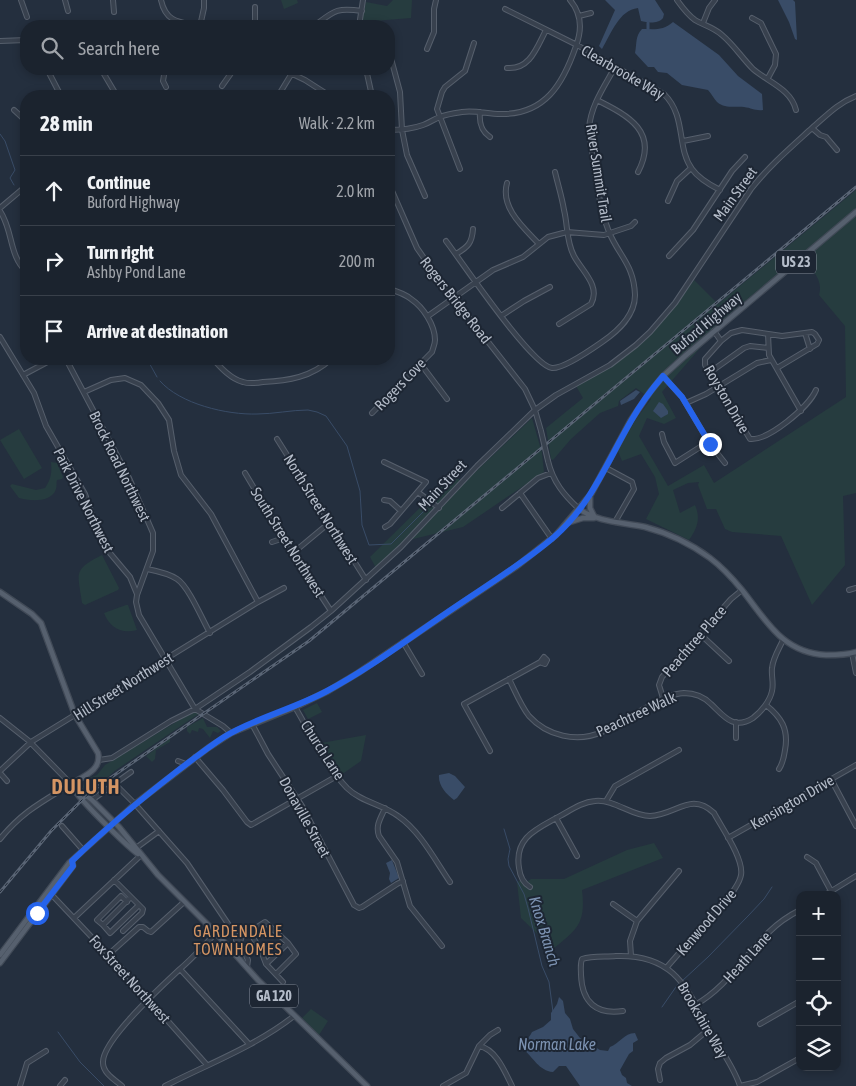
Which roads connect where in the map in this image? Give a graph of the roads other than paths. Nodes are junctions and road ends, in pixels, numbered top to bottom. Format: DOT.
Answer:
graph roads {
  1 [pos="21,0"];
  2 [pos="65,0"];
  3 [pos="114,0"];
  4 [pos="161,0"];
  5 [pos="204,0"];
  6 [pos="363,0"];
  7 [pos="436,0"];
  8 [pos="570,0"];
  9 [pos="677,0"];
  10 [pos="715,0"];
  11 [pos="255,7"];
  12 [pos="505,9"];
  13 [pos="68,11"];
  14 [pos="362,11"];
  15 [pos="114,12"];
  16 [pos="591,13"];
  17 [pos="579,16"];
  18 [pos="27,17"];
  19 [pos="752,18"];
  20 [pos="175,20"];
  21 [pos="201,20"];
  22 [pos="255,20"];
  23 [pos="322,20"];
  24 [pos="360,20"];
  25 [pos="703,22"];
  26 [pos="546,30"];
  27 [pos="20,40"];
  28 [pos="0,41"];
  29 [pos="474,43"];
  30 [pos="576,45"];
  31 [pos="427,49"];
  32 [pos="615,67"];
  33 [pos="507,68"];
  34 [pos="50,75"];
  35 [pos="105,75"];
  36 [pos="164,75"];
  37 [pos="230,75"];
  38 [pos="291,75"];
  39 [pos="296,75"];
  40 [pos="367,75"];
  41 [pos="395,75"];
  42 [pos="768,78"];
  43 [pos="222,86"];
  44 [pos="166,87"];
  45 [pos="58,90"];
  46 [pos="114,90"];
  47 [pos="282,90"];
  48 [pos="321,90"];
  49 [pos="371,90"];
  50 [pos="856,96"];
  51 [pos="597,100"];
  52 [pos="14,110"];
  53 [pos="796,110"];
  54 [pos="480,112"];
  55 [pos="20,116"];
  56 [pos="440,116"];
  57 [pos="812,128"];
  58 [pos="395,130"];
  59 [pos="402,130"];
  60 [pos="708,136"];
  61 [pos="490,137"];
  62 [pos="683,141"];
  63 [pos="837,150"];
  64 [pos="745,157"];
  65 [pos="691,168"];
  66 [pos="460,170"];
  67 [pos="555,172"];
  68 [pos="638,172"];
  69 [pos="508,183"];
  70 [pos="720,190"];
  71 [pos="20,192"];
  72 [pos="425,196"];
  73 [pos="395,198"];
  74 [pos="668,200"];
  75 [pos="0,210"];
  76 [pos="856,212"];
  77 [pos="635,222"];
  78 [pos="473,229"];
  79 [pos="567,232"];
  80 [pos="610,233"];
  81 [pos="446,241"];
  82 [pos="539,244"];
  83 [pos="456,254"];
  84 [pos="669,256"];
  85 [pos="20,264"];
  86 [pos="475,282"];
  87 [pos="550,288"];
  88 [pos="395,292"];
  89 [pos="454,297"];
  90 [pos="428,316"];
  91 [pos="501,316"];
  92 [pos="559,324"];
  93 [pos="714,331"];
  94 [pos="805,333"];
  95 [pos="768,334"];
  96 [pos="0,337"];
  97 [pos="721,341"];
  98 [pos="768,348"];
  99 [pos="810,349"];
  100 [pos="771,360"];
  101 [pos="420,364"];
  102 [pos="42,365"];
  103 [pos="69,365"];
  104 [pos="218,365"];
  105 [pos="324,365"];
  106 [pos="777,368"];
  107 [pos="710,373"];
  108 [pos="23,374"];
  109 [pos="663,376"];
  110 [pos="718,387"];
  111 [pos="816,390"];
  112 [pos="84,392"];
  113 [pos="447,399"];
  114 [pos="686,403"];
  115 [pos="535,410"];
  116 [pos="801,411"];
  117 [pos="372,413"];
  118 [pos="662,434"];
  119 [pos="277,439"];
  120 [pos="708,442"];
  121 [pos="384,462"];
  122 [pos="725,464"];
  123 [pos="606,468"];
  124 [pos="245,473"];
  125 [pos="551,473"];
  126 [pos="419,493"];
  127 [pos="520,493"];
  128 [pos="590,496"];
  129 [pos="384,500"];
  130 [pos="439,508"];
  131 [pos="502,508"];
  132 [pos="579,509"];
  133 [pos="401,512"];
  134 [pos="596,518"];
  135 [pos="615,522"];
  136 [pos="329,523"];
  137 [pos="566,524"];
  138 [pos="384,527"];
  139 [pos="284,538"];
  140 [pos="552,539"];
  141 [pos="272,542"];
  142 [pos="293,553"];
  143 [pos="147,569"];
  144 [pos="366,580"];
  145 [pos="284,588"];
  146 [pos="856,588"];
  147 [pos="742,590"];
  148 [pos="849,590"];
  149 [pos="0,592"];
  150 [pos="138,595"];
  151 [pos="258,602"];
  152 [pos="331,611"];
  153 [pos="210,633"];
  154 [pos="700,634"];
  155 [pos="783,640"];
  156 [pos="403,642"];
  157 [pos="854,652"];
  158 [pos="164,660"];
  159 [pos="544,660"];
  160 [pos="729,661"];
  161 [pos="856,673"];
  162 [pos="422,674"];
  163 [pos="509,680"];
  164 [pos="663,698"];
  165 [pos="766,705"];
  166 [pos="296,707"];
  167 [pos="194,709"];
  168 [pos="75,715"];
  169 [pos="0,718"];
  170 [pos="736,722"];
  171 [pos="252,724"];
  172 [pos="231,733"];
  173 [pos="736,738"];
  174 [pos="31,742"];
  175 [pos="679,750"];
  176 [pos="490,751"];
  177 [pos="195,757"];
  178 [pos="99,760"];
  179 [pos="178,761"];
  180 [pos="186,764"];
  181 [pos="856,765"];
  182 [pos="779,769"];
  183 [pos="0,772"];
  184 [pos="131,772"];
  185 [pos="337,776"];
  186 [pos="82,777"];
  187 [pos="831,779"];
  188 [pos="8,780"];
  189 [pos="114,783"];
  190 [pos="71,784"];
  191 [pos="87,796"];
  192 [pos="297,799"];
  193 [pos="92,800"];
  194 [pos="606,801"];
  195 [pos="135,804"];
  196 [pos="385,808"];
  197 [pos="556,818"];
  198 [pos="111,824"];
  199 [pos="62,826"];
  200 [pos="856,826"];
  201 [pos="159,831"];
  202 [pos="728,838"];
  203 [pos="0,839"];
  204 [pos="136,848"];
  205 [pos="83,850"];
  206 [pos="140,855"];
  207 [pos="577,856"];
  208 [pos="807,856"];
  209 [pos="72,861"];
  210 [pos="679,872"];
  211 [pos="856,876"];
  212 [pos="114,880"];
  213 [pos="403,881"];
  214 [pos="450,882"];
  215 [pos="530,887"];
  216 [pos="50,891"];
  217 [pos="832,891"];
  218 [pos="131,897"];
  219 [pos="126,902"];
  220 [pos="184,902"];
  221 [pos="613,904"];
  222 [pos="139,905"];
  223 [pos="796,912"];
  224 [pos="74,918"];
  225 [pos="637,921"];
  226 [pos="120,923"];
  227 [pos="103,925"];
  228 [pos="250,932"];
  229 [pos="16,933"];
  230 [pos="216,933"];
  231 [pos="239,939"];
  232 [pos="288,943"];
  233 [pos="442,946"];
  234 [pos="10,950"];
  235 [pos="0,955"];
  236 [pos="108,955"];
  237 [pos="631,956"];
  238 [pos="0,963"];
  239 [pos="266,964"];
  240 [pos="247,967"];
  241 [pos="667,967"];
  242 [pos="180,969"];
  243 [pos="276,974"];
  244 [pos="284,982"];
  245 [pos="148,998"];
  246 [pos="796,1003"];
  247 [pos="696,1005"];
  248 [pos="622,1012"];
  249 [pos="294,1016"];
  250 [pos="760,1024"];
  251 [pos="709,1029"];
  252 [pos="498,1030"];
  253 [pos="249,1044"];
  254 [pos="479,1046"];
  255 [pos="46,1051"];
  256 [pos="796,1060"];
  257 [pos="207,1065"];
  258 [pos="65,1080"];
  259 [pos="660,1080"];
  260 [pos="20,1086"];
  261 [pos="60,1086"];
  262 [pos="122,1086"];
  263 [pos="165,1086"];
  264 [pos="367,1086"];
  265 [pos="443,1086"];
  266 [pos="512,1086"];
  267 [pos="740,1086"];
  1 -- 18 [label="street"];
  2 -- 13 [label="street"];
  3 -- 15 [label="street"];
  4 -- 20 [label="street"];
  5 -- 21 [label="street"];
  6 -- 14 [label="street"];
  7 -- 31 [label="street"];
  8 -- 17 [label="street"];
  9 -- 25 [label="street"];
  10 -- 25 [label="street"];
  11 -- 22 [label="street"];
  12 -- 26 [label="street, Clearbrooke Way"];
  14 -- 23 [label="street"];
  14 -- 24 [label="street"];
  16 -- 17 [label="street"];
  17 -- 30 [label="street"];
  19 -- 42 [label="street"];
  25 -- 42 [label="street"];
  26 -- 30 [label="street, Clearbrooke Way"];
  26 -- 33 [label="street"];
  27 -- 28 [label="street"];
  29 -- 56 [label="street"];
  30 -- 32 [label="street, Clearbrooke Way"];
  30 -- 54 [label="street"];
  32 -- 51 [label="street, River Summit Trail"];
  32 -- 62 [label="street, Clearbrooke Way"];
  34 -- 45 [label="street"];
  35 -- 46 [label="street"];
  36 -- 44 [label="street"];
  37 -- 43 [label="street"];
  38 -- 47 [label="street"];
  39 -- 48 [label="street"];
  40 -- 49 [label="street"];
  41 -- 59 [label="street"];
  42 -- 53 [label="street"];
  50 -- 57 [label="street, Main Street"];
  51 -- 68 [label="street"];
  51 -- 80 [label="street, River Summit Trail"];
  52 -- 55 [label="street"];
  54 -- 56 [label="street"];
  54 -- 61 [label="street"];
  56 -- 59 [label="street"];
  56 -- 66 [label="street"];
  57 -- 63 [label="street"];
  57 -- 115 [label="street, Main Street"];
  58 -- 59 [label="street"];
  59 -- 72 [label="street"];
  60 -- 62 [label="street"];
  62 -- 65 [label="street, Clearbrooke Way"];
  64 -- 70 [label="street"];
  65 -- 70 [label="street"];
  65 -- 74 [label="street"];
  67 -- 79 [label="street"];
  69 -- 82 [label="street"];
  70 -- 84 [label="street"];
  71 -- 75 [label="street"];
  73 -- 89 [label="street, Rogers Bridge Road"];
  75 -- 85 [label="street"];
  76 -- 93 [label="main road, Buford Highway / US 23"];
  77 -- 80 [label="street"];
  78 -- 83 [label="street"];
  79 -- 80 [label="street"];
  79 -- 82 [label="street"];
  79 -- 92 [label="street"];
  80 -- 91 [label="street, River Summit Trail"];
  81 -- 83 [label="street, River Summit Trail"];
  82 -- 86 [label="street"];
  83 -- 86 [label="street, River Summit Trail"];
  86 -- 89 [label="street"];
  86 -- 91 [label="street, River Summit Trail"];
  87 -- 91 [label="street"];
  88 -- 90 [label="street, Rogers Cove"];
  89 -- 90 [label="street"];
  89 -- 115 [label="street, Rogers Bridge Road"];
  90 -- 101 [label="street, Rogers Cove"];
  93 -- 97 [label="street, Royston Drive"];
  93 -- 109 [label="main road, Buford Highway / US 23"];
  94 -- 95 [label="street, Royston Drive"];
  94 -- 99 [label="street"];
  94 -- 99 [label="street"];
  95 -- 97 [label="street, Royston Drive"];
  95 -- 98 [label="street"];
  96 -- 108 [label="street, Park Drive Northwest"];
  97 -- 107 [label="street, Royston Drive"];
  98 -- 100 [label="street"];
  98 -- 107 [label="street"];
  99 -- 106 [label="street"];
  100 -- 106 [label="street"];
  100 -- 110 [label="street"];
  101 -- 113 [label="street"];
  101 -- 117 [label="street, Rogers Cove"];
  102 -- 108 [label="street"];
  103 -- 112 [label="street, Brock Road Northwest"];
  104 -- 105 [label="street"];
  106 -- 116 [label="street"];
  107 -- 110 [label="street, Royston Drive"];
  108 -- 150 [label="street, Park Drive Northwest"];
  109 -- 114 [label="street"];
  109 -- 123 [label="main road, Buford Highway / US 23"];
  110 -- 114 [label="street"];
  110 -- 116 [label="street, Royston Drive"];
  111 -- 116 [label="street, Royston Drive"];
  112 -- 143 [label="street, Brock Road Northwest"];
  112 -- 151 [label="street"];
  114 -- 120 [label="street"];
  115 -- 125 [label="street, Rogers Bridge Road, bridge"];
  115 -- 130 [label="street, Main Street"];
  118 -- 120 [label="street"];
  119 -- 136 [label="street, North Street Northwest"];
  120 -- 122 [label="street"];
  121 -- 126 [label="street"];
  123 -- 128 [label="main road, Buford Highway / US 23"];
  123 -- 135 [label="street"];
  124 -- 139 [label="street, South Street Northwest"];
  125 -- 127 [label="street"];
  125 -- 132 [label="street, Rogers Bridge Road"];
  126 -- 130 [label="street"];
  126 -- 133 [label="street"];
  127 -- 131 [label="street"];
  127 -- 140 [label="street"];
  128 -- 132 [label="main road, Buford Highway / US 23"];
  128 -- 134 [label="main road"];
  129 -- 133 [label="street"];
  130 -- 144 [label="street, Main Street"];
  132 -- 134 [label="main road"];
  132 -- 137 [label="main road, Buford Highway / US 23"];
  133 -- 138 [label="street"];
  134 -- 135 [label="main road"];
  134 -- 137 [label="main road"];
  135 -- 147 [label="main road"];
  136 -- 142 [label="street"];
  136 -- 144 [label="street, North Street Northwest"];
  137 -- 140 [label="main road, Buford Highway / US 23"];
  139 -- 141 [label="street"];
  139 -- 142 [label="street, South Street Northwest"];
  140 -- 156 [label="main road, Buford Highway / US 23"];
  142 -- 152 [label="street, South Street Northwest"];
  143 -- 150 [label="street, Brock Road Northwest"];
  143 -- 153 [label="street"];
  144 -- 152 [label="street, Main Street"];
  145 -- 151 [label="street"];
  146 -- 148 [label="street"];
  147 -- 154 [label="street, Peachtree Place"];
  147 -- 155 [label="main road"];
  149 -- 168 [label="main road"];
  150 -- 158 [label="street, Brock Road Northwest"];
  151 -- 153 [label="street, Hill Street Northwest"];
  152 -- 167 [label="street, Main Street"];
  153 -- 158 [label="street, Hill Street Northwest"];
  154 -- 160 [label="street"];
  154 -- 164 [label="street, Peachtree Place"];
  155 -- 157 [label="main road"];
  155 -- 165 [label="street"];
  156 -- 162 [label="street"];
  156 -- 166 [label="main road, Buford Highway / US 23"];
  157 -- 161 [label="street"];
  158 -- 167 [label="street, Brock Road Northwest"];
  158 -- 168 [label="street, Hill Street Northwest"];
  159 -- 163 [label="street"];
  163 -- 164 [label="street, Peachtree Walk"];
  163 -- 176 [label="street"];
  164 -- 170 [label="street, Peachtree Walk"];
  165 -- 170 [label="street"];
  165 -- 182 [label="street"];
  166 -- 171 [label="main road, Buford Highway / US 23"];
  166 -- 185 [label="street, Church Lane"];
  167 -- 172 [label="street"];
  167 -- 178 [label="street, Main Street"];
  168 -- 174 [label="street, Hill Street Northwest"];
  168 -- 178 [label="main road"];
  169 -- 174 [label="street"];
  170 -- 173 [label="street"];
  171 -- 172 [label="main road, Buford Highway / US 23"];
  171 -- 192 [label="street, Donaville Street"];
  172 -- 177 [label="main road, Buford Highway / US 23"];
  174 -- 183 [label="street, Hill Street Northwest"];
  174 -- 190 [label="street"];
  175 -- 194 [label="street"];
  177 -- 180 [label="main road, Buford Highway / US 23"];
  177 -- 192 [label="street"];
  178 -- 186 [label="main road, Main Street"];
  179 -- 180 [label="street"];
  180 -- 195 [label="main road, Buford Highway / US 23"];
  181 -- 187 [label="street, Kensington Drive"];
  183 -- 188 [label="street"];
  184 -- 189 [label="street"];
  185 -- 192 [label="street"];
  185 -- 196 [label="street, Church Lane"];
  186 -- 190 [label="main road, Main Street"];
  186 -- 191 [label="main road"];
  187 -- 200 [label="street"];
  187 -- 202 [label="street, Kensington Drive"];
  189 -- 193 [label="street"];
  189 -- 195 [label="street"];
  190 -- 191 [label="main road"];
  190 -- 198 [label="main road"];
  190 -- 203 [label="street, Main Street"];
  191 -- 193 [label="main road"];
  192 -- 213 [label="street, Donaville Street"];
  193 -- 198 [label="main road"];
  194 -- 197 [label="street"];
  194 -- 202 [label="street, Kenwood Drive"];
  195 -- 198 [label="main road, Buford Highway / US 23"];
  195 -- 201 [label="street"];
  196 -- 213 [label="street"];
  196 -- 214 [label="street, Church Lane"];
  197 -- 207 [label="street"];
  197 -- 215 [label="street"];
  198 -- 204 [label="main road, GA 120"];
  198 -- 205 [label="main road, Buford Highway / US 23"];
  198 -- 206 [label="main road, GA 120"];
  199 -- 205 [label="street"];
  201 -- 204 [label="street"];
  201 -- 231 [label="street"];
  202 -- 241 [label="street, Kenwood Drive"];
  204 -- 206 [label="main road, GA 120"];
  205 -- 209 [label="main road, Buford Highway / US 23"];
  206 -- 212 [label="street"];
  206 -- 220 [label="main road, GA 120"];
  208 -- 217 [label="street"];
  209 -- 216 [label="main road, Buford Highway / US 23"];
  209 -- 216 [label="main road, Buford Highway / US 23"];
  210 -- 225 [label="street"];
  211 -- 217 [label="street"];
  212 -- 218 [label="street"];
  212 -- 224 [label="street"];
  213 -- 233 [label="street"];
  216 -- 224 [label="street, Fox Street Northwest"];
  216 -- 229 [label="main road, Buford Highway / US 23"];
  216 -- 234 [label="main road"];
  218 -- 219 [label="street"];
  218 -- 222 [label="street"];
  219 -- 227 [label="street"];
  219 -- 227 [label="street"];
  220 -- 230 [label="main road, GA 120"];
  220 -- 236 [label="street"];
  221 -- 225 [label="street"];
  222 -- 226 [label="street"];
  222 -- 226 [label="street"];
  223 -- 247 [label="street, Heath Lane"];
  224 -- 236 [label="street, Fox Street Northwest"];
  225 -- 237 [label="street"];
  226 -- 227 [label="street"];
  228 -- 231 [label="street"];
  228 -- 232 [label="street"];
  228 -- 239 [label="street"];
  229 -- 234 [label="main road"];
  229 -- 235 [label="main road, Buford Highway / US 23"];
  230 -- 240 [label="main road, GA 120"];
  230 -- 242 [label="street"];
  231 -- 240 [label="street"];
  232 -- 239 [label="street"];
  232 -- 243 [label="street"];
  234 -- 238 [label="main road"];
  236 -- 245 [label="street, Fox Street Northwest"];
  237 -- 241 [label="street, Brookshire Way"];
  237 -- 248 [label="street, Brookshire Way"];
  239 -- 243 [label="street"];
  240 -- 249 [label="main road, GA 120"];
  241 -- 247 [label="street, Brookshire Way"];
  242 -- 245 [label="street"];
  242 -- 253 [label="street"];
  243 -- 244 [label="street"];
  245 -- 257 [label="street, Fox Street Northwest"];
  245 -- 262 [label="street"];
  246 -- 250 [label="street"];
  247 -- 251 [label="street, Brookshire Way"];
  249 -- 253 [label="street"];
  249 -- 264 [label="main road, GA 120"];
  251 -- 259 [label="street"];
  251 -- 267 [label="street, Brookshire Way"];
  252 -- 254 [label="street"];
  253 -- 257 [label="street"];
  254 -- 265 [label="street"];
  254 -- 266 [label="street"];
  255 -- 260 [label="street"];
  256 -- 267 [label="street"];
  257 -- 263 [label="street"];
  258 -- 261 [label="street"];
}
